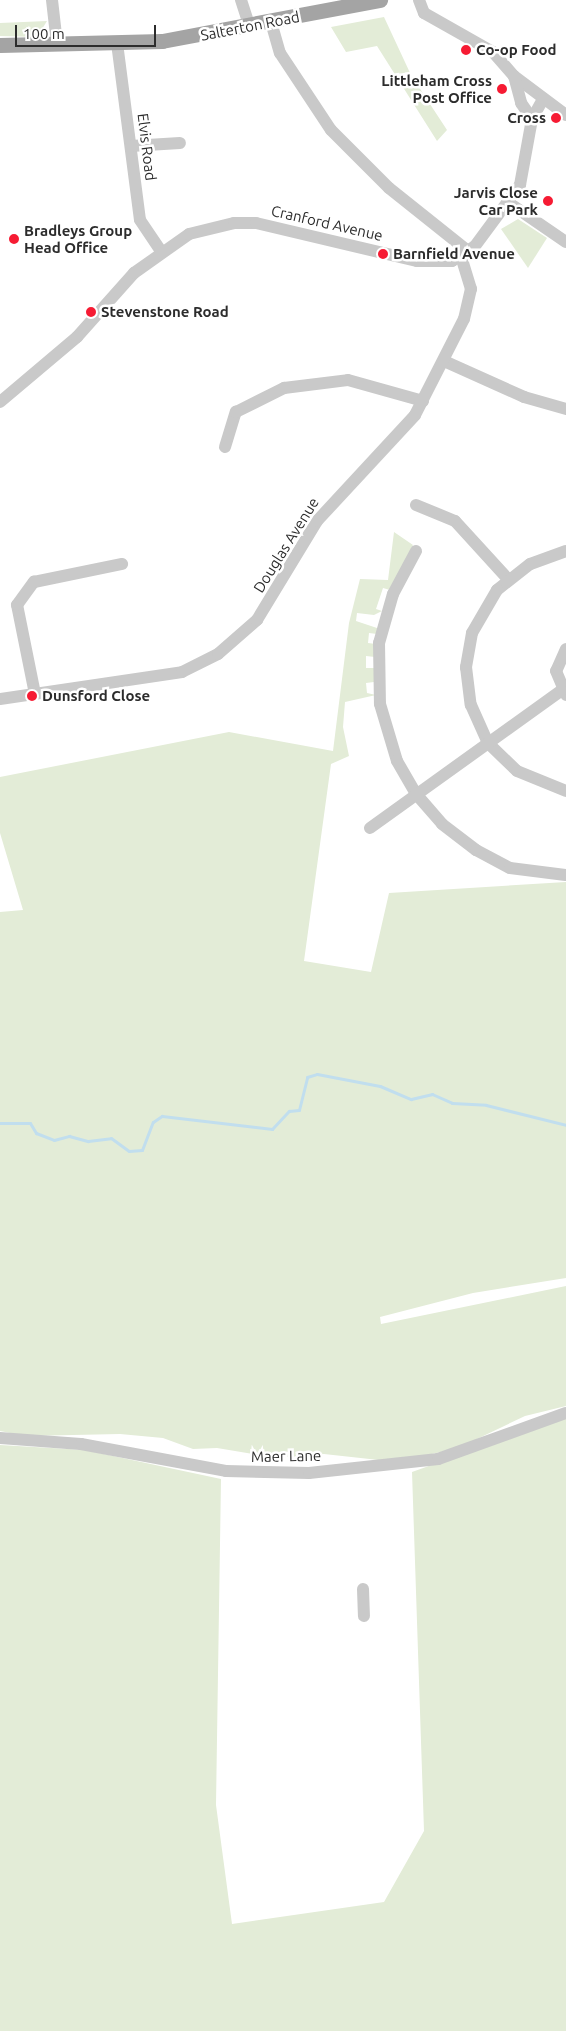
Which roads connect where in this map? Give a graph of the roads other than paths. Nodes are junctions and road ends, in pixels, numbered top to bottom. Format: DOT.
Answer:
graph roads {
  1 [pos="52,0"];
  2 [pos="241,0"];
  3 [pos="380,0"];
  4 [pos="419,0"];
  5 [pos="347,3"];
  6 [pos="271,22"];
  7 [pos="250,27"];
  8 [pos="117,43"];
  9 [pos="57,44"];
  10 [pos="0,45"];
  11 [pos="514,76"];
  12 [pos="543,99"];
  13 [pos="566,115"];
  14 [pos="532,119"];
  15 [pos="180,143"];
  16 [pos="131,146"];
  17 [pos="509,203"];
  18 [pos="566,242"];
  19 [pos="160,250"];
  20 [pos="465,253"];
  21 [pos="444,361"];
  22 [pos="423,401"];
  23 [pos="0,402"];
  24 [pos="566,409"];
  25 [pos="224,447"];
  26 [pos="416,505"];
  27 [pos="416,551"];
  28 [pos="566,551"];
  29 [pos="122,564"];
  30 [pos="508,579"];
  31 [pos="566,649"];
  32 [pos="564,693"];
  33 [pos="35,694"];
  34 [pos="0,699"];
  35 [pos="488,742"];
  36 [pos="566,791"];
  37 [pos="417,795"];
  38 [pos="370,828"];
  39 [pos="566,875"];
  40 [pos="566,1413"];
  41 [pos="0,1438"];
  42 [pos="363,1589"];
  43 [pos="364,1616"];
  1 -- 9 [label="street"];
  2 -- 7 [label="street"];
  3 -- 5 [label="main road, Salterton Road"];
  4 -- 11 [label="street"];
  5 -- 6 [label="main road, Salterton Road"];
  6 -- 7 [label="main road, Salterton Road"];
  6 -- 20 [label="street"];
  7 -- 8 [label="main road, Salterton Road"];
  8 -- 9 [label="main road, Salterton Road"];
  8 -- 16 [label="street, Elvis Road"];
  9 -- 10 [label="main road, Salterton Road"];
  11 -- 12 [label="street"];
  11 -- 14 [label="street"];
  12 -- 13 [label="street"];
  12 -- 14 [label="street"];
  14 -- 17 [label="street"];
  15 -- 16 [label="street"];
  16 -- 19 [label="street, Elvis Road"];
  17 -- 18 [label="street"];
  17 -- 20 [label="street"];
  19 -- 20 [label="street, Cranford Avenue"];
  19 -- 23 [label="street, Cranford Avenue"];
  20 -- 21 [label="street, Douglas Avenue"];
  21 -- 22 [label="street, Douglas Avenue"];
  21 -- 24 [label="street"];
  22 -- 25 [label="street"];
  22 -- 33 [label="street, Douglas Avenue"];
  26 -- 30 [label="street"];
  27 -- 37 [label="street"];
  28 -- 30 [label="street"];
  29 -- 33 [label="street"];
  30 -- 35 [label="street"];
  31 -- 32 [label="street"];
  32 -- 35 [label="street"];
  33 -- 34 [label="street, Douglas Avenue"];
  35 -- 36 [label="street"];
  35 -- 37 [label="street"];
  37 -- 38 [label="street"];
  37 -- 39 [label="street"];
  40 -- 41 [label="street, Maer Lane"];
  42 -- 43 [label="street"];
}
